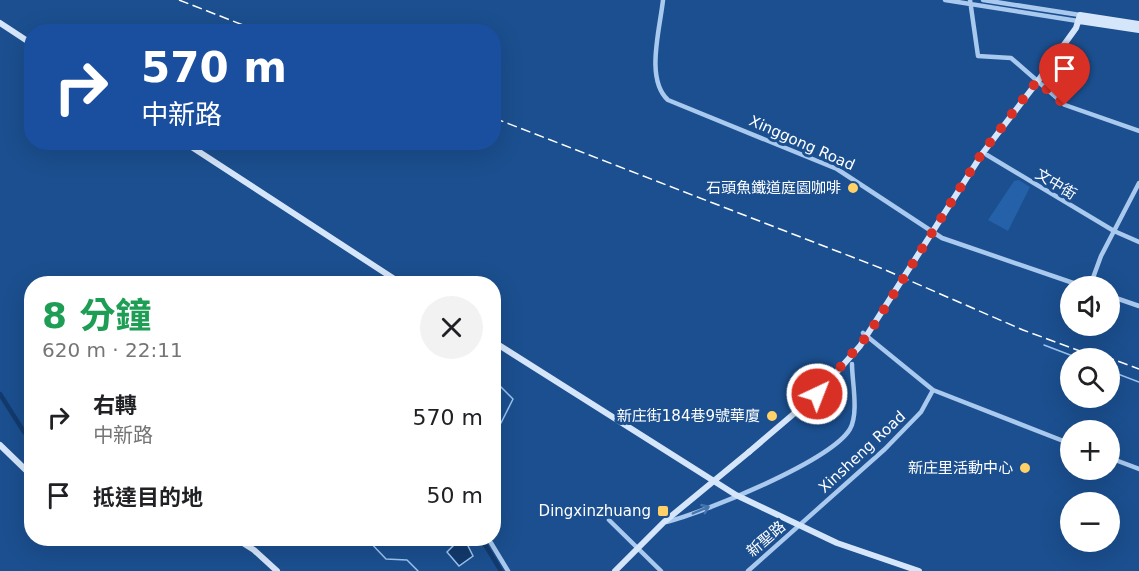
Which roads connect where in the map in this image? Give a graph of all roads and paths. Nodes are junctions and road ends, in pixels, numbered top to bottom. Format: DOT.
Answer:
graph roads {
  1 [pos="663,0"];
  2 [pos="945,0"];
  3 [pos="982,0"];
  4 [pos="970,2"];
  5 [pos="1080,18"];
  6 [pos="0,23"];
  7 [pos="1139,24"];
  8 [pos="1139,30"];
  9 [pos="24,39"];
  10 [pos="1036,83"];
  11 [pos="1139,131"];
  12 [pos="197,150"];
  13 [pos="987,155"];
  14 [pos="1139,183"];
  15 [pos="1114,231"];
  16 [pos="1139,242"];
  17 [pos="390,276"];
  18 [pos="1094,276"];
  19 [pos="1060,278"];
  20 [pos="1120,299"];
  21 [pos="1139,306"];
  22 [pos="863,333"];
  23 [pos="501,347"];
  24 [pos="852,364"];
  25 [pos="815,386"];
  26 [pos="933,390"];
  27 [pos="824,393"];
  28 [pos="1060,440"];
  29 [pos="0,445"];
  30 [pos="1120,462"];
  31 [pos="24,468"];
  32 [pos="1139,469"];
  33 [pos="711,482"];
  34 [pos="736,495"];
  35 [pos="609,520"];
  36 [pos="664,522"];
  37 [pos="800,526"];
  38 [pos="248,546"];
  39 [pos="493,546"];
  40 [pos="638,548"];
  41 [pos="278,571"];
  42 [pos="508,571"];
  43 [pos="615,571"];
  44 [pos="662,571"];
  45 [pos="748,571"];
  46 [pos="919,571"];
  1 -- 19 [label="street, Xinggong Road"];
  2 -- 4 [label="street"];
  3 -- 5 [label="street"];
  4 -- 5 [label="street"];
  4 -- 10 [label="street"];
  5 -- 7 [label="main road"];
  5 -- 8 [label="main road"];
  5 -- 10 [label="main road"];
  6 -- 9 [label="main road"];
  10 -- 11 [label="street"];
  10 -- 33 [label="main road, bridge"];
  12 -- 17 [label="main road"];
  13 -- 15 [label="street, 文中街"];
  14 -- 15 [label="street"];
  15 -- 16 [label="street, 文中街"];
  15 -- 18 [label="street"];
  20 -- 21 [label="street"];
  22 -- 26 [label="street"];
  23 -- 33 [label="main road"];
  24 -- 34 [label="street"];
  25 -- 27 [label="street"];
  26 -- 28 [label="street"];
  26 -- 37 [label="street, Xinsheng Road"];
  29 -- 31 [label="main road"];
  30 -- 32 [label="street"];
  33 -- 34 [label="main road"];
  33 -- 36 [label="main road"];
  36 -- 34 [label="street, one-way"];
  34 -- 37 [label="main road"];
  35 -- 40 [label="street"];
  36 -- 40 [label="main road"];
  37 -- 45 [label="street, 新聖路"];
  37 -- 46 [label="main road"];
  38 -- 41 [label="main road"];
  39 -- 42 [label="street"];
  40 -- 43 [label="main road"];
  40 -- 44 [label="street"];
}
